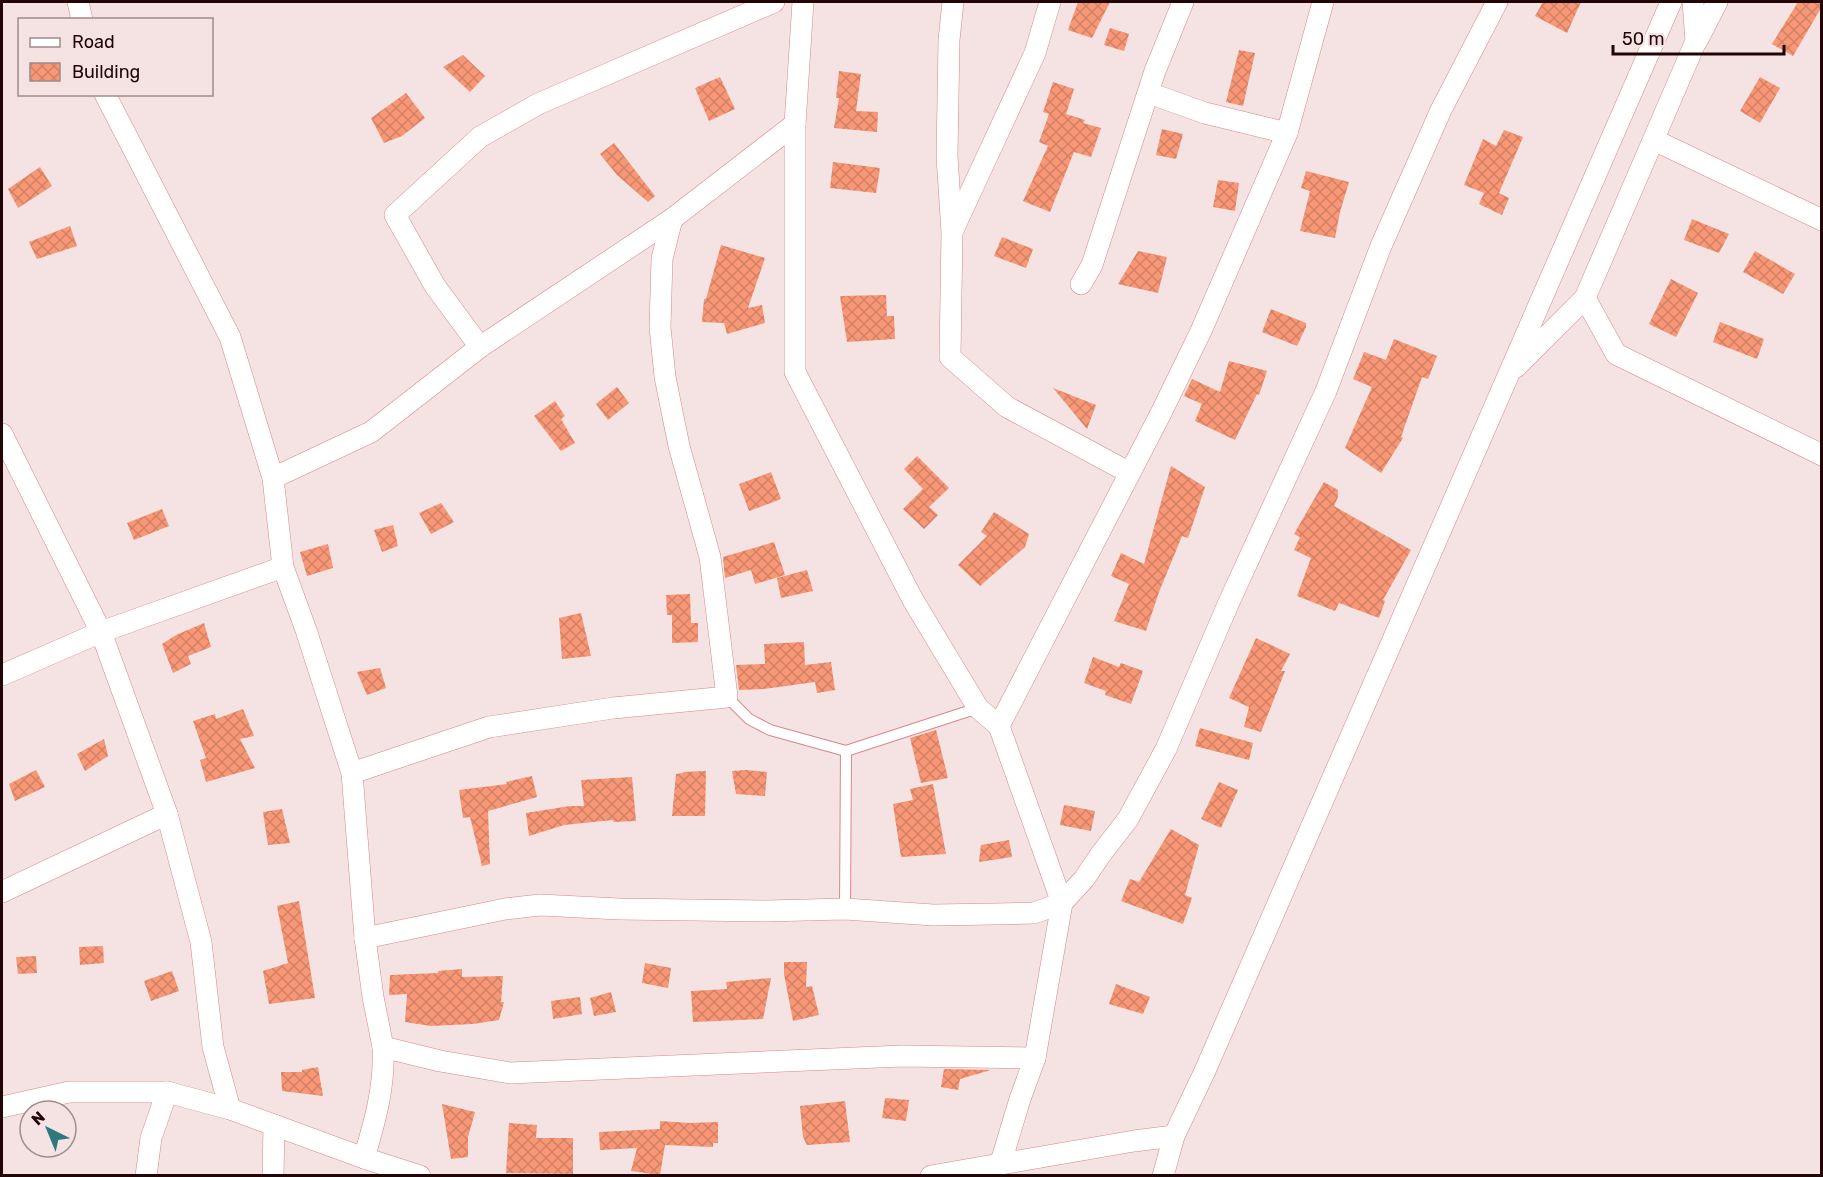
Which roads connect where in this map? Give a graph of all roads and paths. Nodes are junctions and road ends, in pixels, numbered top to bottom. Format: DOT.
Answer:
graph roads {
  1 [pos="78,2"];
  2 [pos="774,2"];
  3 [pos="802,2"];
  4 [pos="953,2"];
  5 [pos="1050,2"];
  6 [pos="1183,2"];
  7 [pos="1323,2"];
  8 [pos="1497,2"];
  9 [pos="1671,2"];
  10 [pos="1693,2"];
  11 [pos="1717,2"];
  12 [pos="82,18"];
  13 [pos="1696,41"];
  14 [pos="1149,93"];
  15 [pos="106,96"];
  16 [pos="795,124"];
  17 [pos="1287,133"];
  18 [pos="1654,140"];
  19 [pos="672,219"];
  20 [pos="1821,220"];
  21 [pos="952,233"];
  22 [pos="1081,284"];
  23 [pos="1585,298"];
  24 [pos="480,346"];
  25 [pos="1507,375"];
  26 [pos="2,434"];
  27 [pos="1821,455"];
  28 [pos="1130,473"];
  29 [pos="273,478"];
  30 [pos="283,567"];
  31 [pos="101,632"];
  32 [pos="2,675"];
  33 [pos="727,697"];
  34 [pos="978,708"];
  35 [pos="999,726"];
  36 [pos="846,751"];
  37 [pos="352,773"];
  38 [pos="166,814"];
  39 [pos="2,892"];
  40 [pos="1062,903"];
  41 [pos="845,909"];
  42 [pos="365,938"];
  43 [pos="383,1047"];
  44 [pos="1035,1058"];
  45 [pos="167,1092"];
  46 [pos="2,1107"];
  47 [pos="230,1109"];
  48 [pos="274,1125"];
  49 [pos="1174,1136"];
  50 [pos="364,1158"];
  51 [pos="1001,1162"];
  52 [pos="146,1176"];
  53 [pos="273,1176"];
  54 [pos="420,1176"];
  55 [pos="931,1176"];
  56 [pos="1162,1176"];
  1 -- 12 [label="street"];
  2 -- 24 [label="street"];
  3 -- 16 [label="street"];
  4 -- 21 [label="street"];
  5 -- 21 [label="street"];
  6 -- 14 [label="street"];
  7 -- 17 [label="street"];
  8 -- 40 [label="street"];
  9 -- 25 [label="street"];
  10 -- 13 [label="street"];
  11 -- 13 [label="street"];
  13 -- 18 [label="street"];
  14 -- 17 [label="street"];
  14 -- 22 [label="street"];
  15 -- 29 [label="street"];
  16 -- 19 [label="street"];
  16 -- 34 [label="street"];
  17 -- 28 [label="street"];
  18 -- 20 [label="street"];
  18 -- 23 [label="street"];
  19 -- 24 [label="street"];
  19 -- 33 [label="street"];
  21 -- 28 [label="street"];
  23 -- 25 [label="street"];
  23 -- 27 [label="street"];
  24 -- 29 [label="street"];
  25 -- 49 [label="street"];
  26 -- 31 [label="street"];
  28 -- 35 [label="street"];
  29 -- 30 [label="street"];
  30 -- 31 [label="street"];
  30 -- 37 [label="street"];
  31 -- 32 [label="street"];
  31 -- 38 [label="street"];
  33 -- 36 [label="lane"];
  33 -- 37 [label="street"];
  34 -- 35 [label="street"];
  34 -- 36 [label="lane"];
  35 -- 40 [label="street"];
  36 -- 41 [label="lane"];
  37 -- 42 [label="street"];
  38 -- 39 [label="street"];
  38 -- 47 [label="street"];
  40 -- 41 [label="street"];
  40 -- 44 [label="street"];
  41 -- 42 [label="street"];
  42 -- 43 [label="street"];
  43 -- 44 [label="street"];
  43 -- 50 [label="street"];
  44 -- 51 [label="street"];
  45 -- 46 [label="street"];
  45 -- 47 [label="street"];
  45 -- 52 [label="street"];
  47 -- 48 [label="street"];
  48 -- 50 [label="street"];
  48 -- 53 [label="street"];
  49 -- 51 [label="street"];
  49 -- 56 [label="street"];
  50 -- 54 [label="street"];
  51 -- 55 [label="street"];
}
